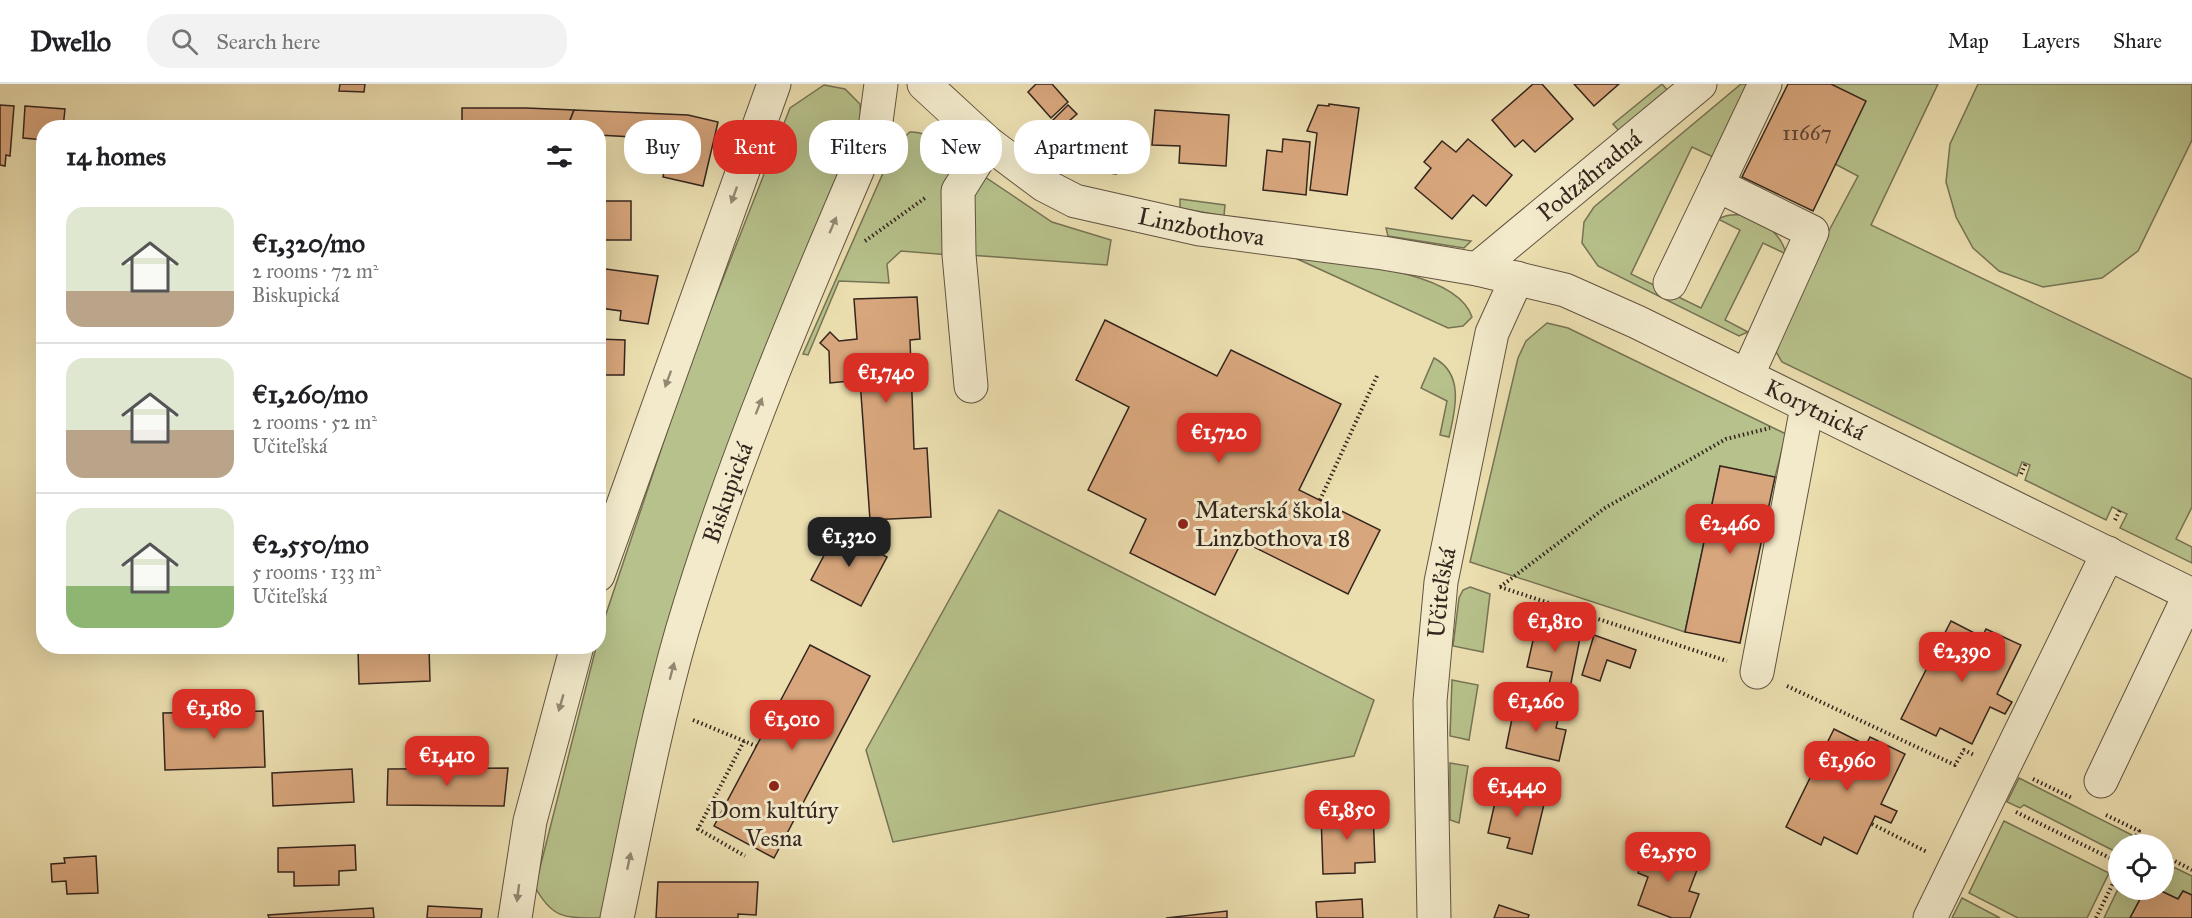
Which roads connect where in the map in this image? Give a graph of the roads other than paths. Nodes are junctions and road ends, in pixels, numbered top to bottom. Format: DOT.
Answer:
graph roads {
  1 [pos="881,84"];
  2 [pos="924,84"];
  3 [pos="1700,84"];
  4 [pos="1765,84"];
  5 [pos="777,90"];
  6 [pos="963,120"];
  7 [pos="1002,153"];
  8 [pos="969,174"];
  9 [pos="1717,185"];
  10 [pos="1477,269"];
  11 [pos="1517,278"];
  12 [pos="1670,283"];
  13 [pos="1747,376"];
  14 [pos="971,386"];
  15 [pos="1807,407"];
  16 [pos="606,553"];
  17 [pos="2108,553"];
  18 [pos="2191,595"];
  19 [pos="576,654"];
  20 [pos="1756,672"];
  21 [pos="2101,781"];
  22 [pos="515,918"];
  23 [pos="617,918"];
  24 [pos="1434,918"];
  25 [pos="1930,918"];
  23 -- 1 [label="street, Biskupická, one-way"];
  2 -- 6 [label="street, Linzbothova"];
  3 -- 10 [label="street, Podzáhradná"];
  4 -- 9 [label="street"];
  5 -- 16 [label="street, one-way"];
  7 -- 10 [label="street, Linzbothova"];
  8 -- 14 [label="street"];
  9 -- 12 [label="street"];
  9 -- 13 [label="street"];
  10 -- 11 [label="street, Linzbothova"];
  11 -- 13 [label="street, Korytnická"];
  11 -- 24 [label="street, Učiteľská"];
  13 -- 15 [label="street, Korytnická"];
  15 -- 17 [label="street, Korytnická"];
  15 -- 20 [label="street"];
  17 -- 18 [label="street, Korytnická"];
  17 -- 25 [label="street"];
  18 -- 21 [label="street, Korytnická"];
  19 -- 22 [label="street, one-way"];
}
